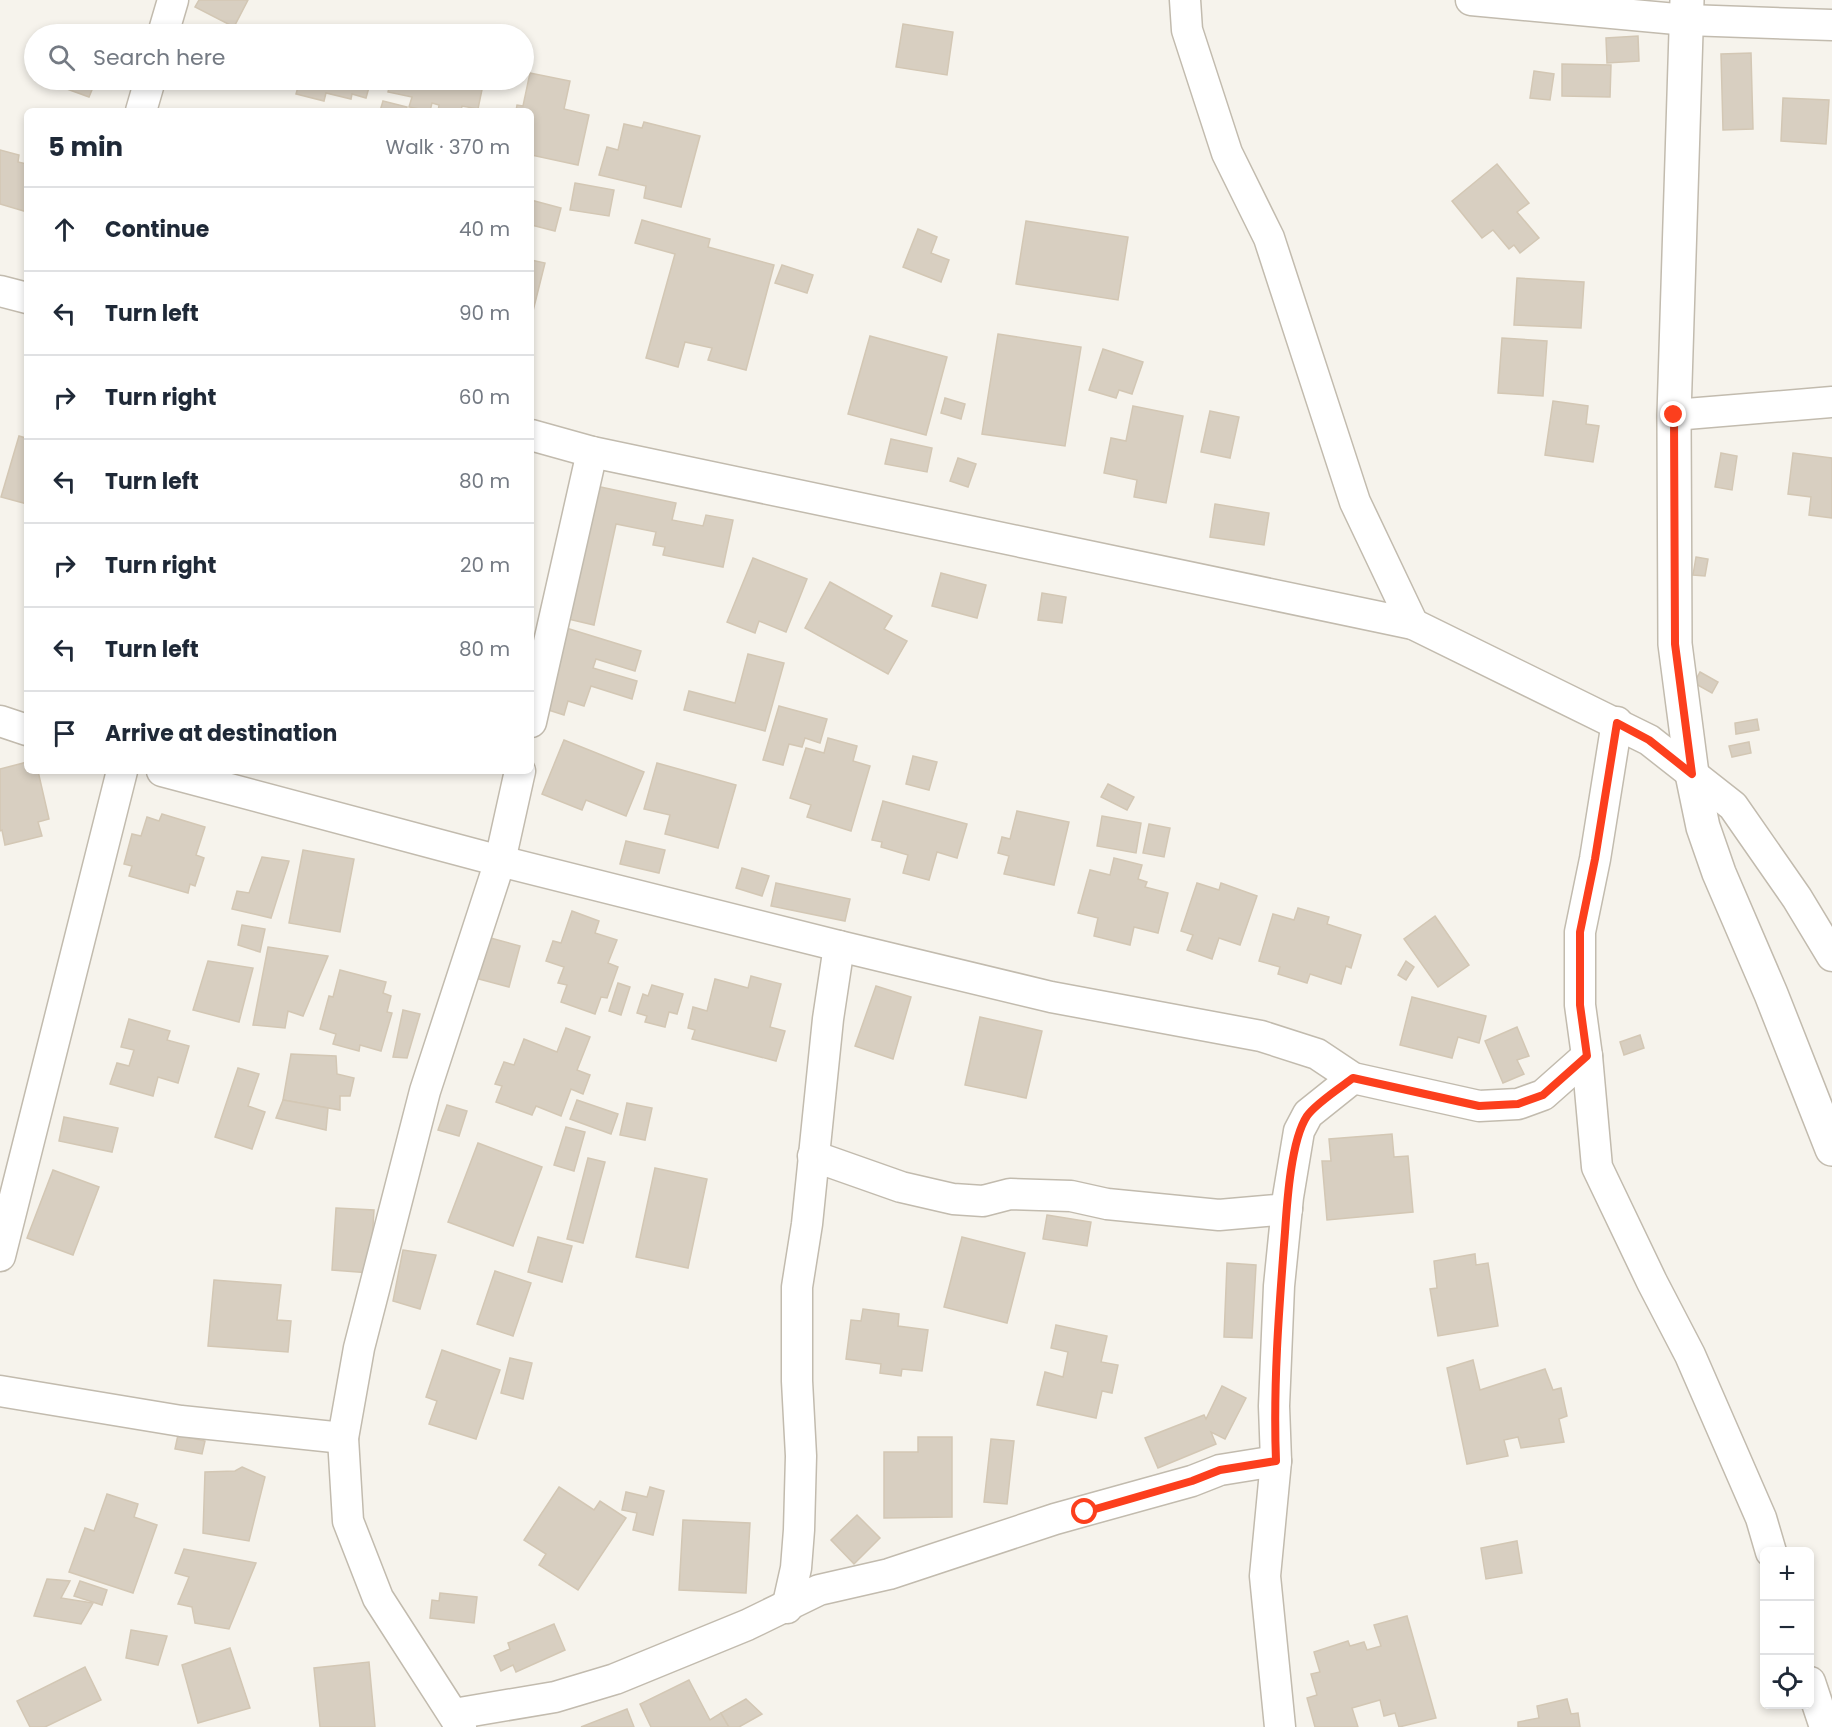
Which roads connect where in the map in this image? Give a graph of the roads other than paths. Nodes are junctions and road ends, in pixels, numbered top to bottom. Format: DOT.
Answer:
graph roads {
  1 [pos="173,0"];
  2 [pos="1185,0"];
  3 [pos="1472,0"];
  4 [pos="1687,10"];
  5 [pos="166,24"];
  6 [pos="1832,25"];
  7 [pos="147,90"];
  8 [pos="142,108"];
  9 [pos="0,291"];
  10 [pos="24,297"];
  11 [pos="1832,402"];
  12 [pos="1674,415"];
  13 [pos="534,436"];
  14 [pos="592,452"];
  15 [pos="1413,624"];
  16 [pos="534,709"];
  17 [pos="0,721"];
  18 [pos="1617,723"];
  19 [pos="24,729"];
  20 [pos="121,774"];
  21 [pos="173,774"];
  22 [pos="519,774"];
  23 [pos="1692,774"];
  24 [pos="500,861"];
  25 [pos="839,946"];
  26 [pos="1832,956"];
  27 [pos="1587,1056"];
  28 [pos="1353,1078"];
  29 [pos="1832,1149"];
  30 [pos="813,1156"];
  31 [pos="1287,1209"];
  32 [pos="0,1256"];
  33 [pos="0,1390"];
  34 [pos="343,1438"];
  35 [pos="1276,1461"];
  36 [pos="1770,1547"];
  37 [pos="787,1608"];
  38 [pos="1814,1696"];
  39 [pos="457,1721"];
  40 [pos="1281,1727"];
  41 [pos="1825,1727"];
  1 -- 5 [label="street"];
  2 -- 15 [label="street"];
  3 -- 4 [label="street"];
  4 -- 6 [label="street"];
  4 -- 12 [label="street"];
  7 -- 8 [label="street"];
  9 -- 10 [label="street"];
  11 -- 12 [label="street"];
  12 -- 23 [label="street"];
  13 -- 14 [label="street"];
  14 -- 15 [label="street"];
  14 -- 16 [label="street"];
  15 -- 18 [label="street"];
  17 -- 19 [label="street"];
  18 -- 23 [label="street"];
  18 -- 27 [label="street"];
  20 -- 32 [label="street"];
  21 -- 24 [label="street"];
  22 -- 24 [label="street"];
  23 -- 26 [label="street"];
  23 -- 29 [label="street"];
  24 -- 25 [label="street"];
  24 -- 34 [label="street"];
  25 -- 28 [label="street"];
  25 -- 30 [label="street"];
  27 -- 28 [label="street"];
  27 -- 36 [label="street"];
  28 -- 31 [label="street"];
  30 -- 31 [label="street"];
  30 -- 37 [label="street"];
  31 -- 35 [label="street"];
  33 -- 34 [label="street"];
  34 -- 39 [label="street"];
  35 -- 37 [label="street"];
  35 -- 40 [label="street"];
  37 -- 39 [label="street"];
  38 -- 41 [label="street"];
}
